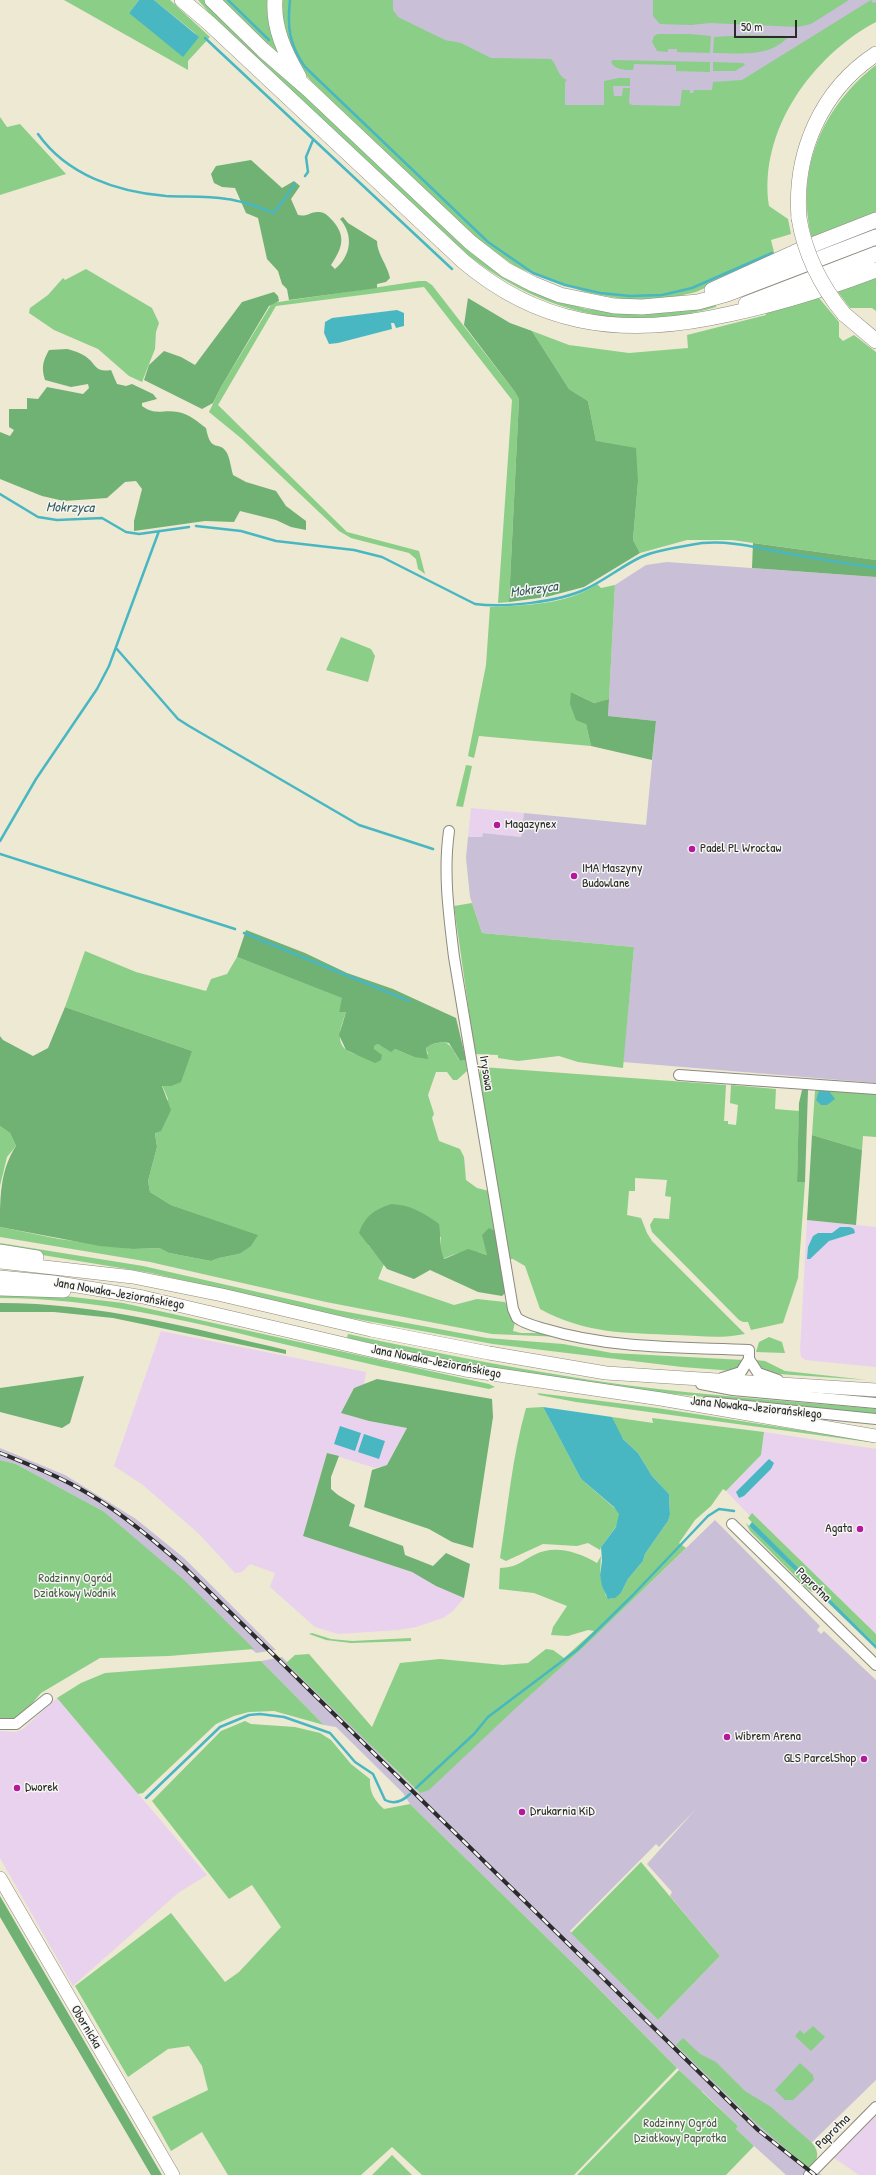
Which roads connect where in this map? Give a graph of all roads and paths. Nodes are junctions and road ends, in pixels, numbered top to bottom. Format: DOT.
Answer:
graph roads {
  1 [pos="182,0"];
  2 [pos="192,0"];
  3 [pos="212,0"];
  4 [pos="275,0"];
  5 [pos="209,22"];
  6 [pos="876,54"];
  7 [pos="308,89"];
  8 [pos="876,220"];
  9 [pos="876,237"];
  10 [pos="876,254"];
  11 [pos="876,270"];
  12 [pos="669,306"];
  13 [pos="710,318"];
  14 [pos="876,340"];
  15 [pos="449,831"];
  16 [pos="679,1075"];
  17 [pos="876,1089"];
  18 [pos="0,1251"];
  19 [pos="0,1262"];
  20 [pos="0,1276"];
  21 [pos="131,1276"];
  22 [pos="0,1289"];
  23 [pos="116,1292"];
  24 [pos="749,1359"];
  25 [pos="681,1378"];
  26 [pos="718,1380"];
  27 [pos="787,1383"];
  28 [pos="876,1390"];
  29 [pos="661,1399"];
  30 [pos="876,1403"];
  31 [pos="876,1419"];
  32 [pos="876,1436"];
  33 [pos="732,1524"];
  34 [pos="876,1665"];
  35 [pos="47,1699"];
  36 [pos="0,1724"];
  37 [pos="0,1878"];
  38 [pos="876,2107"];
  39 [pos="173,2175"];
  40 [pos="809,2175"];
  1 -- 5 [label="highway"];
  2 -- 5 [label="highway"];
  3 -- 7 [label="highway"];
  4 -- 7 [label="highway"];
  5 -- 13 [label="highway"];
  6 -- 14 [label="highway, bridge"];
  7 -- 12 [label="highway"];
  8 -- 12 [label="highway"];
  9 -- 12 [label="highway"];
  10 -- 13 [label="highway"];
  11 -- 13 [label="highway"];
  15 -- 24 [label="street, Irysowa"];
  16 -- 17 [label="street"];
  18 -- 21 [label="main road"];
  19 -- 21 [label="main road, Jana Nowaka-Jeziorańskiego"];
  20 -- 23 [label="main road, Jana Nowaka-Jeziorańskiego"];
  21 -- 25 [label="main road, Jana Nowaka-Jeziorańskiego"];
  22 -- 23 [label="main road"];
  23 -- 29 [label="main road, Jana Nowaka-Jeziorańskiego"];
  24 -- 26 [label="street"];
  24 -- 27 [label="street"];
  25 -- 26 [label="main road"];
  25 -- 30 [label="street, Jana Nowaka-Jeziorańskiego"];
  26 -- 27 [label="main road"];
  27 -- 28 [label="main road"];
  29 -- 31 [label="street, Jana Nowaka-Jeziorańskiego"];
  29 -- 32 [label="main road"];
  33 -- 34 [label="street, Paprotna"];
  35 -- 36 [label="street"];
  37 -- 39 [label="main road, Obornicka"];
  38 -- 40 [label="street, Paprotna"];
}
